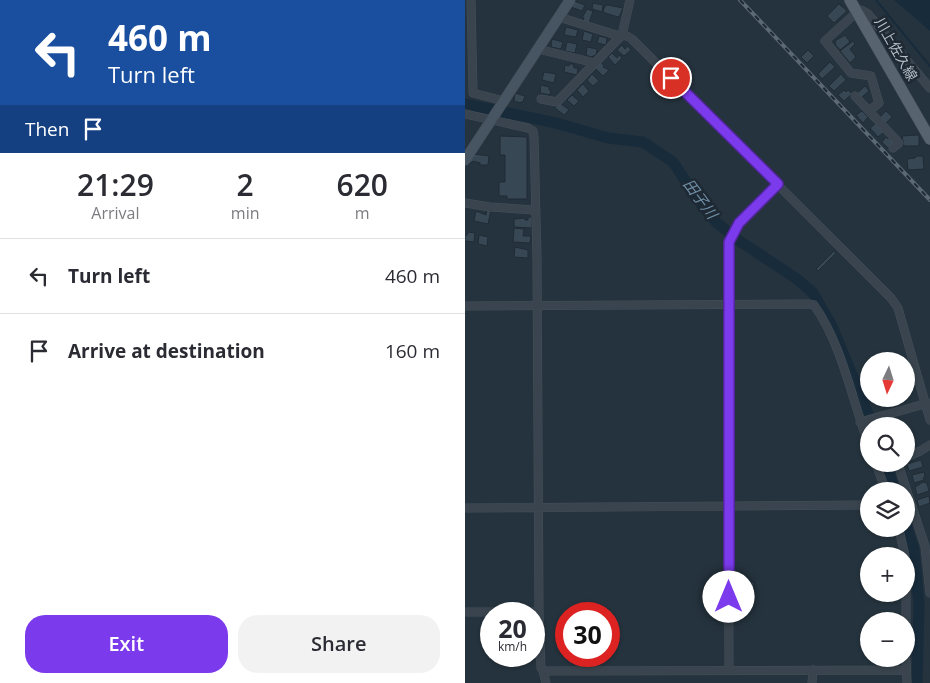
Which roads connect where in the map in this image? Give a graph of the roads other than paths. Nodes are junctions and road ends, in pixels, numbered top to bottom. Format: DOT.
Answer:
graph roads {
  1 [pos="471,0"];
  2 [pos="570,0"];
  3 [pos="630,0"];
  4 [pos="850,0"];
  5 [pos="857,12"];
  6 [pos="559,17"];
  7 [pos="622,35"];
  8 [pos="538,49"];
  9 [pos="595,63"];
  10 [pos="930,88"];
  11 [pos="855,96"];
  12 [pos="541,99"];
  13 [pos="502,103"];
  14 [pos="869,111"];
  15 [pos="465,114"];
  16 [pos="493,118"];
  17 [pos="930,139"];
  18 [pos="893,148"];
  19 [pos="465,160"];
  20 [pos="778,184"];
  21 [pos="465,203"];
  22 [pos="535,210"];
  23 [pos="728,304"];
  24 [pos="465,306"];
  25 [pos="538,306"];
  26 [pos="928,403"];
  27 [pos="860,417"];
  28 [pos="877,417"];
  29 [pos="930,420"];
  30 [pos="930,445"];
  31 [pos="915,453"];
  32 [pos="901,472"];
  33 [pos="860,505"];
  34 [pos="729,506"];
  35 [pos="465,508"];
  36 [pos="538,508"];
  37 [pos="930,593"];
  38 [pos="539,602"];
  39 [pos="465,612"];
  40 [pos="480,612"];
  41 [pos="541,667"];
  42 [pos="729,669"];
  43 [pos="543,670"];
  44 [pos="813,670"];
  45 [pos="906,670"];
  46 [pos="546,683"];
  47 [pos="813,683"];
  48 [pos="907,683"];
  1 -- 13 [label="street"];
  2 -- 6 [label="street"];
  3 -- 7 [label="street"];
  4 -- 5 [label="main road, 川上佐久線"];
  5 -- 10 [label="street"];
  5 -- 14 [label="street"];
  5 -- 17 [label="main road, 川上佐久線"];
  6 -- 7 [label="street"];
  6 -- 8 [label="street"];
  7 -- 9 [label="street"];
  7 -- 20 [label="street"];
  8 -- 9 [label="street"];
  8 -- 13 [label="street"];
  9 -- 12 [label="street"];
  11 -- 14 [label="street"];
  13 -- 16 [label="street"];
  14 -- 18 [label="street"];
  15 -- 16 [label="street"];
  16 -- 19 [label="street"];
  16 -- 22 [label="street"];
  20 -- 23 [label="street"];
  20 -- 26 [label="street"];
  21 -- 22 [label="street"];
  22 -- 25 [label="street"];
  23 -- 25 [label="street"];
  23 -- 27 [label="street"];
  23 -- 34 [label="street"];
  24 -- 25 [label="street"];
  25 -- 36 [label="street"];
  26 -- 28 [label="street"];
  26 -- 29 [label="street"];
  30 -- 31 [label="street"];
  32 -- 37 [label="street"];
  33 -- 34 [label="street"];
  34 -- 36 [label="street"];
  34 -- 42 [label="street"];
  35 -- 36 [label="street"];
  36 -- 38 [label="street"];
  39 -- 40 [label="street"];
  41 -- 43 [label="street"];
  42 -- 43 [label="street"];
  42 -- 44 [label="street"];
  43 -- 46 [label="street"];
  44 -- 45 [label="street"];
  44 -- 47 [label="street"];
  45 -- 48 [label="street"];
}
